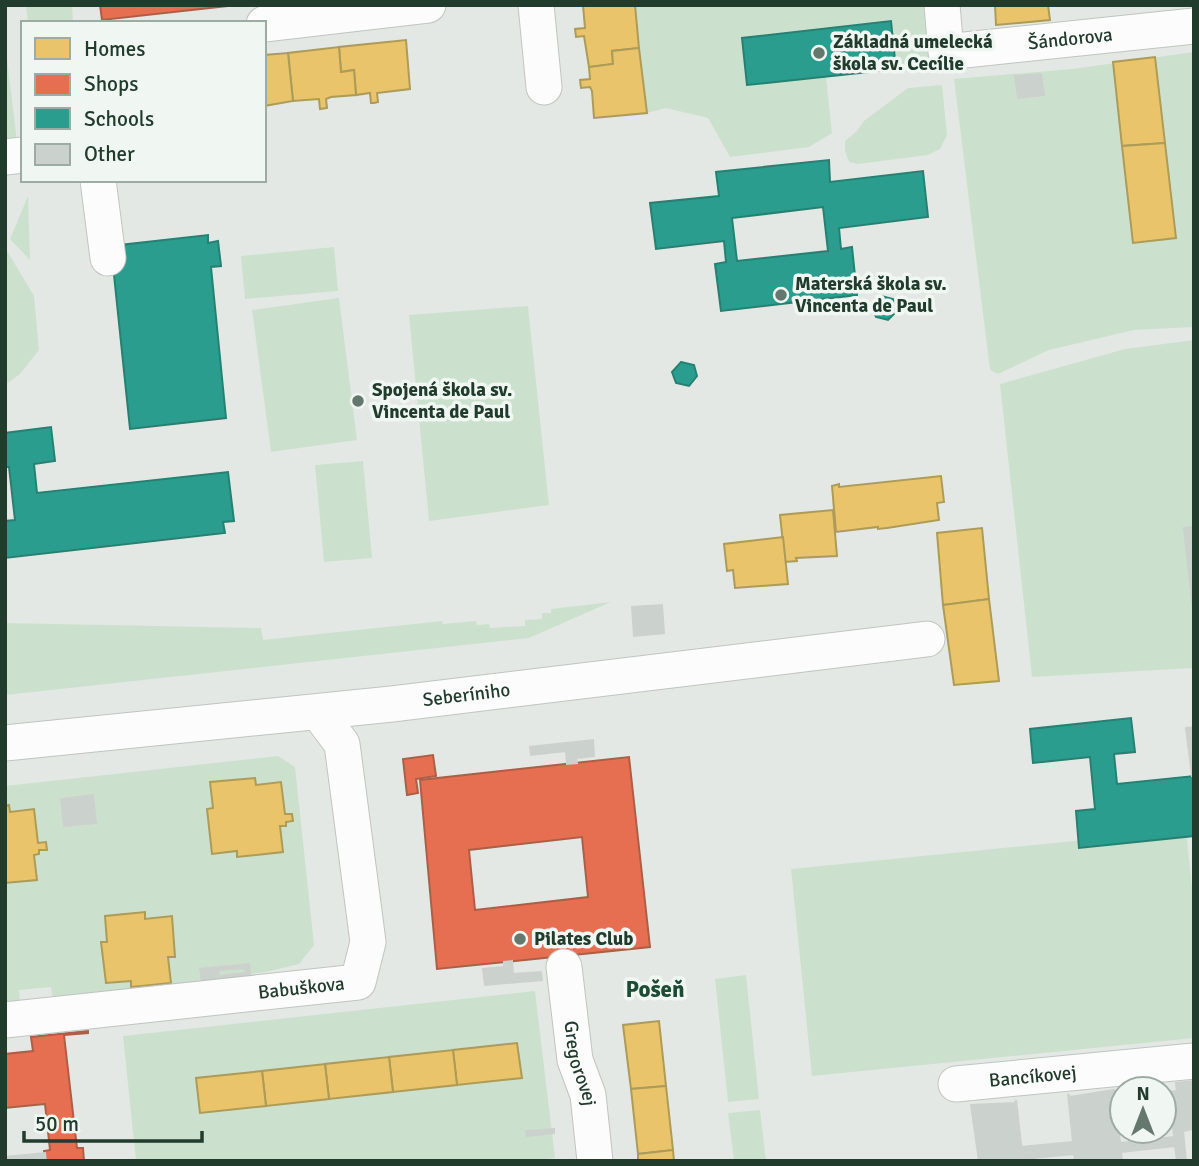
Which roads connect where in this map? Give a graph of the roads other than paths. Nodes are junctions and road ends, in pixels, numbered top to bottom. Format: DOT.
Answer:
graph roads {
  1 [pos="428,5"];
  2 [pos="536,5"];
  3 [pos="942,5"];
  4 [pos="266,24"];
  5 [pos="1194,26"];
  6 [pos="544,87"];
  7 [pos="98,182"];
  8 [pos="108,258"];
  9 [pos="927,639"];
  10 [pos="318,712"];
  11 [pos="5,743"];
  12 [pos="564,967"];
  13 [pos="5,1020"];
  14 [pos="1194,1061"];
  15 [pos="956,1084"];
  16 [pos="595,1161"];
  1 -- 4 [label="street"];
  2 -- 6 [label="street"];
  3 -- 5 [label="street, Šándorova"];
  7 -- 8 [label="street"];
  9 -- 10 [label="street, Seberíniho"];
  10 -- 11 [label="street, Seberíniho"];
  10 -- 13 [label="street, Babuškova"];
  12 -- 16 [label="street, Gregorovej"];
  14 -- 15 [label="street, Bancíkovej"];
}
